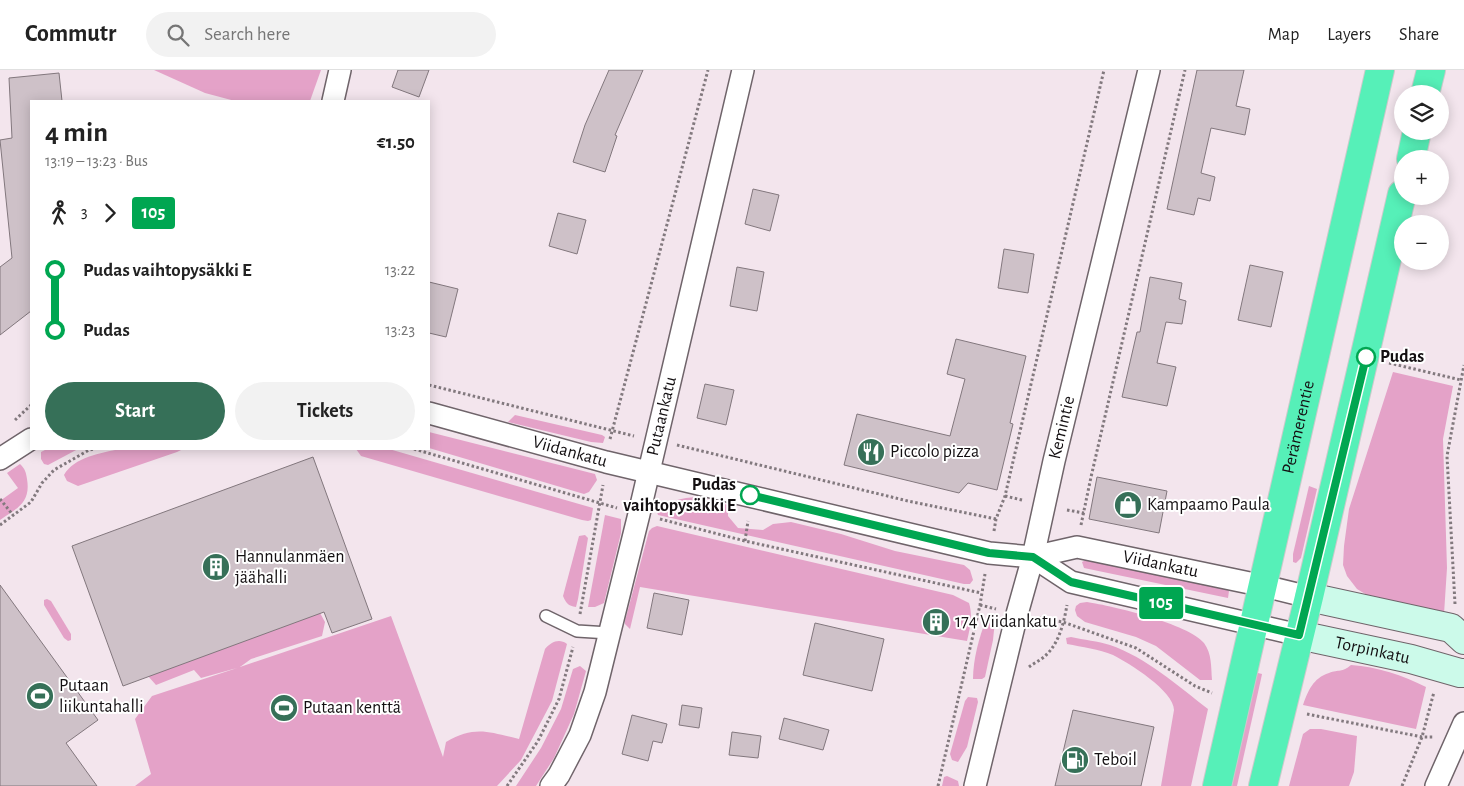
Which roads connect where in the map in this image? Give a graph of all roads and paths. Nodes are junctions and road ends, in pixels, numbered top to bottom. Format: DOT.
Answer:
graph roads {
  1 [pos="340,70"];
  2 [pos="708,70"];
  3 [pos="743,70"];
  4 [pos="1104,70"];
  5 [pos="1149,70"];
  6 [pos="1185,70"];
  7 [pos="1380,70"];
  8 [pos="1430,70"];
  9 [pos="1427,85"];
  10 [pos="333,100"];
  11 [pos="1399,205"];
  12 [pos="1389,363"];
  13 [pos="1464,365"];
  14 [pos="1461,380"];
  15 [pos="430,385"];
  16 [pos="30,406"];
  17 [pos="430,413"];
  18 [pos="11,424"];
  19 [pos="612,431"];
  20 [pos="30,440"];
  21 [pos="656,440"];
  22 [pos="88,450"];
  23 [pos="417,450"];
  24 [pos="0,459"];
  25 [pos="606,462"];
  26 [pos="648,471"];
  27 [pos="0,499"];
  28 [pos="601,504"];
  29 [pos="639,514"];
  30 [pos="13,516"];
  31 [pos="996,519"];
  32 [pos="748,521"];
  33 [pos="0,525"];
  34 [pos="745,540"];
  35 [pos="1077,548"];
  36 [pos="989,553"];
  37 [pos="1033,557"];
  38 [pos="1071,582"];
  39 [pos="1287,592"];
  40 [pos="981,593"];
  41 [pos="980,605"];
  42 [pos="1017,614"];
  43 [pos="546,616"];
  44 [pos="1064,622"];
  45 [pos="1278,630"];
  46 [pos="577,631"];
  47 [pos="609,633"];
  48 [pos="1458,634"];
  49 [pos="1453,670"];
  50 [pos="1026,673"];
  51 [pos="1212,693"];
  52 [pos="1306,714"];
  53 [pos="1464,723"];
  54 [pos="1422,737"];
  55 [pos="507,786"];
  56 [pos="551,786"];
  57 [pos="938,786"];
  58 [pos="975,786"];
  59 [pos="1217,786"];
  60 [pos="1262,786"];
  61 [pos="1402,786"];
  62 [pos="1436,786"];
  1 -- 10 [label="street"];
  2 -- 19 [label="path"];
  3 -- 21 [label="street, Putaankatu"];
  4 -- 31 [label="path"];
  5 -- 37 [label="street, Kemintie"];
  6 -- 35 [label="path"];
  7 -- 39 [label="highway, Perämerentie"];
  8 -- 9 [label="highway"];
  11 -- 39 [label="highway, Perämerentie"];
  12 -- 14 [label="path"];
  13 -- 14 [label="path"];
  14 -- 48 [label="path"];
  15 -- 19 [label="path"];
  16 -- 18 [label="path"];
  17 -- 25 [label="street, Viidankatu"];
  19 -- 21 [label="path"];
  19 -- 25 [label="path"];
  20 -- 24 [label="street"];
  21 -- 26 [label="street, Putaankatu"];
  21 -- 31 [label="path"];
  22 -- 30 [label="path"];
  23 -- 28 [label="path"];
  25 -- 26 [label="street, Viidankatu"];
  25 -- 28 [label="path"];
  26 -- 29 [label="street, Putaankatu"];
  26 -- 36 [label="street, Viidankatu"];
  27 -- 30 [label="path"];
  28 -- 29 [label="path"];
  28 -- 46 [label="path"];
  29 -- 34 [label="path"];
  29 -- 47 [label="street, Putaankatu"];
  30 -- 33 [label="path"];
  31 -- 36 [label="path"];
  32 -- 34 [label="path"];
  34 -- 40 [label="path"];
  35 -- 37 [label="street, Viidankatu"];
  35 -- 39 [label="street, Viidankatu"];
  36 -- 37 [label="street, Viidankatu"];
  36 -- 40 [label="path"];
  37 -- 38 [label="street, Viidankatu"];
  37 -- 42 [label="street, Kemintie"];
  38 -- 44 [label="path"];
  38 -- 45 [label="street, Viidankatu"];
  39 -- 45 [label="highway, Perämerentie"];
  39 -- 45 [label="highway, Perämerentie"];
  39 -- 48 [label="street"];
  40 -- 41 [label="path"];
  41 -- 42 [label="path"];
  41 -- 57 [label="path"];
  42 -- 44 [label="path"];
  42 -- 58 [label="street, Kemintie"];
  43 -- 46 [label="lane"];
  44 -- 50 [label="path"];
  44 -- 51 [label="path"];
  45 -- 49 [label="street, Torpinkatu"];
  45 -- 59 [label="highway, Perämerentie"];
  45 -- 60 [label="highway, Perämerentie"];
  46 -- 47 [label="lane"];
  46 -- 55 [label="path"];
  47 -- 56 [label="street, Putaankatu"];
  49 -- 54 [label="path"];
  52 -- 54 [label="path"];
  53 -- 62 [label="street"];
  54 -- 61 [label="path"];
}
